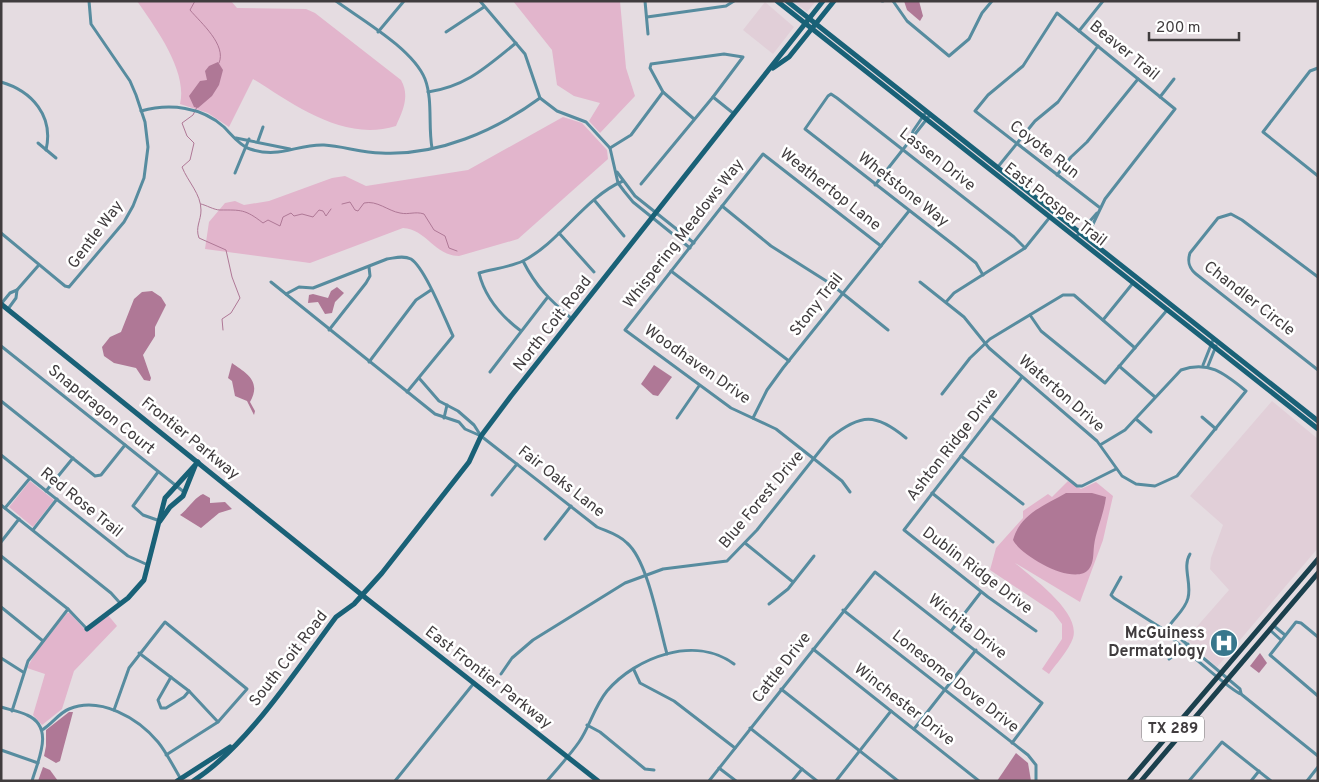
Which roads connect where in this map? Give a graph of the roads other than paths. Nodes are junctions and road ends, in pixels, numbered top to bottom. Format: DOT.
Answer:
graph roads {
  1 [pos="88,1"];
  2 [pos="336,1"];
  3 [pos="404,1"];
  4 [pos="480,1"];
  5 [pos="645,1"];
  6 [pos="723,1"];
  7 [pos="734,1"];
  8 [pos="777,1"];
  9 [pos="787,1"];
  10 [pos="824,1"];
  11 [pos="834,1"];
  12 [pos="893,1"];
  13 [pos="992,1"];
  14 [pos="1103,1"];
  15 [pos="726,6"];
  16 [pos="484,7"];
  17 [pos="647,17"];
  18 [pos="809,19"];
  19 [pos="805,24"];
  20 [pos="816,24"];
  21 [pos="811,29"];
  22 [pos="1079,31"];
  23 [pos="378,32"];
  24 [pos="446,32"];
  25 [pos="648,34"];
  26 [pos="516,43"];
  27 [pos="1098,46"];
  28 [pos="1318,68"];
  29 [pos="769,72"];
  30 [pos="1174,78"];
  31 [pos="1138,79"];
  32 [pos="1,82"];
  33 [pos="428,92"];
  34 [pos="663,92"];
  35 [pos="713,97"];
  36 [pos="1160,97"];
  37 [pos="540,98"];
  38 [pos="142,111"];
  39 [pos="975,111"];
  40 [pos="733,113"];
  41 [pos="926,116"];
  42 [pos="694,119"];
  43 [pos="263,127"];
  44 [pos="805,129"];
  45 [pos="235,138"];
  46 [pos="249,139"];
  47 [pos="258,142"];
  48 [pos="38,143"];
  49 [pos="1016,144"];
  50 [pos="246,148"];
  51 [pos="432,148"];
  52 [pos="610,148"];
  53 [pos="293,149"];
  54 [pos="46,150"];
  55 [pos="903,150"];
  56 [pos="763,154"];
  57 [pos="56,158"];
  58 [pos="998,168"];
  59 [pos="235,172"];
  60 [pos="994,173"];
  61 [pos="1057,175"];
  62 [pos="1318,176"];
  63 [pos="620,182"];
  64 [pos="641,184"];
  65 [pos="875,185"];
  66 [pos="595,201"];
  67 [pos="722,206"];
  68 [pos="1100,207"];
  69 [pos="656,212"];
  70 [pos="909,212"];
  71 [pos="1097,213"];
  72 [pos="652,217"];
  73 [pos="1050,217"];
  74 [pos="1,233"];
  75 [pos="559,233"];
  76 [pos="624,236"];
  77 [pos="1080,237"];
  78 [pos="694,243"];
  79 [pos="881,246"];
  80 [pos="690,248"];
  81 [pos="1025,248"];
  82 [pos="523,261"];
  83 [pos="38,266"];
  84 [pos="369,267"];
  85 [pos="672,271"];
  86 [pos="594,272"];
  87 [pos="983,275"];
  88 [pos="1318,277"];
  89 [pos="271,282"];
  90 [pos="920,282"];
  91 [pos="1133,283"];
  92 [pos="17,290"];
  93 [pos="431,290"];
  94 [pos="842,293"];
  95 [pos="286,294"];
  96 [pos="547,298"];
  97 [pos="946,302"];
  98 [pos="4,308"];
  99 [pos="1169,308"];
  100 [pos="1030,315"];
  101 [pos="572,319"];
  102 [pos="1103,320"];
  103 [pos="329,330"];
  104 [pos="625,330"];
  105 [pos="888,330"];
  106 [pos="522,331"];
  107 [pos="985,344"];
  108 [pos="1214,344"];
  109 [pos="1,346"];
  110 [pos="1135,348"];
  111 [pos="789,361"];
  112 [pos="369,362"];
  113 [pos="1120,366"];
  114 [pos="1203,366"];
  115 [pos="1208,366"];
  116 [pos="1318,370"];
  117 [pos="490,372"];
  118 [pos="1022,377"];
  119 [pos="419,378"];
  120 [pos="699,386"];
  121 [pos="407,392"];
  122 [pos="942,394"];
  123 [pos="1155,396"];
  124 [pos="1,401"];
  125 [pos="447,405"];
  126 [pos="991,417"];
  127 [pos="1202,417"];
  128 [pos="444,418"];
  129 [pos="677,418"];
  130 [pos="753,418"];
  131 [pos="1136,419"];
  132 [pos="468,420"];
  133 [pos="1318,421"];
  134 [pos="462,426"];
  135 [pos="1216,429"];
  136 [pos="1318,429"];
  137 [pos="1151,432"];
  138 [pos="481,436"];
  139 [pos="906,438"];
  140 [pos="125,445"];
  141 [pos="1100,445"];
  142 [pos="1,455"];
  143 [pos="961,456"];
  144 [pos="73,458"];
  145 [pos="814,458"];
  146 [pos="198,462"];
  147 [pos="517,464"];
  148 [pos="1116,469"];
  149 [pos="158,472"];
  150 [pos="30,478"];
  151 [pos="174,485"];
  152 [pos="46,491"];
  153 [pos="185,492"];
  154 [pos="850,492"];
  155 [pos="932,493"];
  156 [pos="492,495"];
  157 [pos="57,499"];
  158 [pos="1022,504"];
  159 [pos="1,505"];
  160 [pos="571,506"];
  161 [pos="5,508"];
  162 [pos="19,520"];
  163 [pos="160,521"];
  164 [pos="33,530"];
  165 [pos="904,530"];
  166 [pos="545,539"];
  167 [pos="1,542"];
  168 [pos="993,542"];
  169 [pos="745,543"];
  170 [pos="1190,554"];
  171 [pos="1,556"];
  172 [pos="814,556"];
  173 [pos="1318,559"];
  174 [pos="148,566"];
  175 [pos="875,572"];
  176 [pos="1318,573"];
  177 [pos="645,575"];
  178 [pos="1304,575"];
  179 [pos="1121,577"];
  180 [pos="1311,581"];
  181 [pos="793,582"];
  182 [pos="981,592"];
  183 [pos="362,595"];
  184 [pos="120,604"];
  185 [pos="769,604"];
  186 [pos="1,607"];
  187 [pos="68,609"];
  188 [pos="843,610"];
  189 [pos="1271,628"];
  190 [pos="87,629"];
  191 [pos="951,631"];
  192 [pos="1036,631"];
  193 [pos="1166,631"];
  194 [pos="1285,635"];
  195 [pos="1318,637"];
  196 [pos="1281,640"];
  197 [pos="43,641"];
  198 [pos="1188,644"];
  199 [pos="1184,647"];
  200 [pos="813,649"];
  201 [pos="976,650"];
  202 [pos="140,653"];
  203 [pos="667,654"];
  204 [pos="1,658"];
  205 [pos="1170,659"];
  206 [pos="734,664"];
  207 [pos="634,670"];
  208 [pos="23,672"];
  209 [pos="501,674"];
  210 [pos="1219,675"];
  211 [pos="171,678"];
  212 [pos="1226,681"];
  213 [pos="474,683"];
  214 [pos="781,689"];
  215 [pos="945,690"];
  216 [pos="189,691"];
  217 [pos="1318,696"];
  218 [pos="1,707"];
  219 [pos="12,710"];
  220 [pos="114,710"];
  221 [pos="891,711"];
  222 [pos="218,722"];
  223 [pos="587,725"];
  224 [pos="750,728"];
  225 [pos="914,729"];
  226 [pos="42,730"];
  227 [pos="238,741"];
  228 [pos="1012,743"];
  229 [pos="735,748"];
  230 [pos="1,750"];
  231 [pos="860,750"];
  232 [pos="166,755"];
  233 [pos="567,756"];
  234 [pos="1318,756"];
  235 [pos="38,763"];
  236 [pos="1318,767"];
  237 [pos="719,768"];
  238 [pos="802,769"];
  239 [pos="654,770"];
  240 [pos="1259,771"];
  241 [pos="180,780"];
  242 [pos="32,781"];
  243 [pos="193,781"];
  244 [pos="395,781"];
  245 [pos="547,781"];
  246 [pos="598,781"];
  247 [pos="709,781"];
  248 [pos="736,781"];
  249 [pos="792,781"];
  250 [pos="817,781"];
  251 [pos="836,781"];
  252 [pos="898,781"];
  253 [pos="979,781"];
  254 [pos="1036,781"];
  255 [pos="1129,781"];
  256 [pos="1141,781"];
  257 [pos="1189,781"];
  258 [pos="1252,781"];
  259 [pos="1271,781"];
  260 [pos="1307,781"];
  1 -- 38 [label="street, Gentle Way"];
  2 -- 23 [label="street"];
  3 -- 23 [label="street"];
  4 -- 16 [label="street"];
  5 -- 17 [label="street"];
  6 -- 15 [label="street"];
  7 -- 15 [label="street"];
  8 -- 19 [label="street, East Prosper Trail"];
  9 -- 18 [label="street, East Prosper Trail"];
  10 -- 18 [label="street, North Coit Road"];
  11 -- 20 [label="street, North Coit Road"];
  12 -- 13 [label="street"];
  14 -- 22 [label="street"];
  15 -- 17 [label="street"];
  16 -- 24 [label="street"];
  16 -- 26 [label="street"];
  17 -- 25 [label="street"];
  18 -- 19 [label="street, North Coit Road"];
  18 -- 20 [label="street, East Prosper Trail"];
  19 -- 21 [label="street, East Prosper Trail"];
  19 -- 29 [label="street, North Coit Road"];
  20 -- 21 [label="street, North Coit Road"];
  20 -- 41 [label="street, East Prosper Trail"];
  21 -- 29 [label="street, North Coit Road"];
  21 -- 41 [label="street, East Prosper Trail"];
  22 -- 27 [label="street, Beaver Trail"];
  22 -- 39 [label="street, Beaver Trail"];
  23 -- 33 [label="street"];
  26 -- 33 [label="street"];
  26 -- 37 [label="street"];
  27 -- 31 [label="street, Beaver Trail"];
  27 -- 49 [label="street"];
  28 -- 62 [label="street"];
  29 -- 40 [label="street, North Coit Road"];
  30 -- 36 [label="street"];
  31 -- 36 [label="street, Beaver Trail"];
  31 -- 61 [label="street"];
  32 -- 54 [label="street"];
  33 -- 51 [label="street"];
  34 -- 35 [label="street"];
  34 -- 42 [label="street"];
  34 -- 52 [label="street"];
  35 -- 40 [label="street"];
  35 -- 42 [label="street"];
  36 -- 68 [label="street, Beaver Trail"];
  37 -- 51 [label="street"];
  37 -- 52 [label="street"];
  38 -- 45 [label="street"];
  38 -- 83 [label="street, Gentle Way"];
  39 -- 49 [label="street, Coyote Run"];
  40 -- 69 [label="street, North Coit Road"];
  41 -- 55 [label="street"];
  41 -- 58 [label="street, East Prosper Trail"];
  41 -- 60 [label="street, East Prosper Trail"];
  42 -- 64 [label="street"];
  43 -- 47 [label="street"];
  44 -- 55 [label="street, Lassen Drive"];
  44 -- 65 [label="street, Whetstone Way"];
  45 -- 46 [label="street"];
  45 -- 50 [label="street"];
  46 -- 47 [label="street"];
  46 -- 50 [label="street"];
  47 -- 53 [label="street"];
  48 -- 54 [label="street"];
  49 -- 58 [label="street"];
  49 -- 61 [label="street, Coyote Run"];
  50 -- 53 [label="street"];
  50 -- 59 [label="street"];
  51 -- 53 [label="street"];
  52 -- 63 [label="street"];
  54 -- 57 [label="street"];
  55 -- 65 [label="street"];
  55 -- 81 [label="street, Lassen Drive"];
  56 -- 67 [label="street, Whispering Meadows Way"];
  56 -- 79 [label="street, Weathertop Lane"];
  58 -- 60 [label="street"];
  58 -- 77 [label="street, East Prosper Trail"];
  60 -- 73 [label="street, East Prosper Trail"];
  61 -- 68 [label="street, Coyote Run"];
  63 -- 66 [label="street"];
  63 -- 69 [label="street"];
  63 -- 72 [label="street"];
  65 -- 70 [label="street, Whetstone Way"];
  66 -- 75 [label="street"];
  66 -- 76 [label="street"];
  67 -- 78 [label="street, Whispering Meadows Way"];
  67 -- 94 [label="street"];
  68 -- 71 [label="street"];
  69 -- 72 [label="street, North Coit Road"];
  69 -- 78 [label="street"];
  70 -- 79 [label="street, Stony Trail"];
  70 -- 87 [label="street, Whetstone Way"];
  71 -- 77 [label="street"];
  71 -- 77 [label="street"];
  72 -- 80 [label="street"];
  72 -- 101 [label="street, North Coit Road"];
  73 -- 77 [label="street, East Prosper Trail"];
  73 -- 81 [label="street"];
  74 -- 83 [label="street"];
  75 -- 82 [label="street"];
  75 -- 86 [label="street"];
  77 -- 91 [label="street, East Prosper Trail"];
  77 -- 99 [label="street, East Prosper Trail"];
  78 -- 80 [label="street, Whispering Meadows Way"];
  79 -- 94 [label="street, Stony Trail"];
  80 -- 85 [label="street, Whispering Meadows Way"];
  81 -- 87 [label="street"];
  82 -- 96 [label="street"];
  82 -- 106 [label="street"];
  83 -- 92 [label="street"];
  84 -- 93 [label="street"];
  84 -- 95 [label="street"];
  84 -- 103 [label="street"];
  85 -- 104 [label="street, Whispering Meadows Way"];
  85 -- 111 [label="street"];
  87 -- 97 [label="street"];
  88 -- 116 [label="street, Chandler Circle"];
  89 -- 95 [label="street, Fair Oaks Lane"];
  90 -- 97 [label="street, Waterton Drive"];
  91 -- 99 [label="street, East Prosper Trail"];
  91 -- 102 [label="street"];
  92 -- 98 [label="street"];
  92 -- 98 [label="street"];
  93 -- 112 [label="street"];
  93 -- 119 [label="street"];
  94 -- 105 [label="street"];
  94 -- 111 [label="street, Stony Trail"];
  95 -- 103 [label="street, Fair Oaks Lane"];
  96 -- 101 [label="street"];
  96 -- 106 [label="street"];
  97 -- 107 [label="street, Waterton Drive"];
  98 -- 146 [label="street, Frontier Parkway"];
  99 -- 108 [label="street, East Prosper Trail"];
  99 -- 110 [label="street"];
  100 -- 102 [label="street"];
  100 -- 107 [label="street"];
  100 -- 113 [label="street"];
  101 -- 138 [label="street, North Coit Road"];
  102 -- 110 [label="street"];
  103 -- 112 [label="street, Fair Oaks Lane"];
  104 -- 120 [label="street, Woodhaven Drive"];
  106 -- 117 [label="street"];
  107 -- 118 [label="street, Waterton Drive"];
  107 -- 122 [label="street"];
  108 -- 114 [label="street"];
  108 -- 115 [label="street"];
  108 -- 133 [label="street, East Prosper Trail"];
  108 -- 136 [label="street, East Prosper Trail"];
  109 -- 140 [label="street, Snapdragon Court"];
  110 -- 113 [label="street"];
  111 -- 130 [label="street, Stony Trail"];
  112 -- 121 [label="street, Fair Oaks Lane"];
  113 -- 123 [label="street"];
  114 -- 115 [label="street"];
  114 -- 123 [label="street"];
  115 -- 135 [label="street, Waterton Drive"];
  118 -- 126 [label="street, Ashton Ridge Drive"];
  118 -- 141 [label="street, Waterton Drive"];
  119 -- 121 [label="street"];
  119 -- 125 [label="street, Fair Oaks Lane"];
  120 -- 129 [label="street"];
  120 -- 130 [label="street, Woodhaven Drive"];
  121 -- 128 [label="street, Fair Oaks Lane"];
  123 -- 131 [label="street"];
  124 -- 144 [label="street"];
  125 -- 128 [label="street"];
  125 -- 132 [label="street, Fair Oaks Lane"];
  126 -- 143 [label="street, Ashton Ridge Drive"];
  126 -- 148 [label="street"];
  127 -- 135 [label="street"];
  128 -- 134 [label="street, Fair Oaks Lane"];
  130 -- 145 [label="street, Woodhaven Drive"];
  131 -- 137 [label="street"];
  131 -- 141 [label="street"];
  132 -- 134 [label="street"];
  132 -- 138 [label="street, Fair Oaks Lane"];
  134 -- 138 [label="street, Fair Oaks Lane"];
  135 -- 148 [label="street, Waterton Drive"];
  138 -- 147 [label="street, Fair Oaks Lane"];
  138 -- 183 [label="street, North Coit Road"];
  139 -- 145 [label="street, Blue Forest Drive"];
  140 -- 144 [label="street"];
  140 -- 149 [label="street, Snapdragon Court"];
  141 -- 148 [label="street, Waterton Drive"];
  142 -- 150 [label="street, Red Rose Trail"];
  143 -- 155 [label="street, Ashton Ridge Drive"];
  143 -- 158 [label="street"];
  144 -- 152 [label="street"];
  145 -- 154 [label="street, Woodhaven Drive"];
  145 -- 169 [label="street, Blue Forest Drive"];
  146 -- 151 [label="street"];
  146 -- 153 [label="street"];
  146 -- 183 [label="street, Frontier Parkway"];
  147 -- 156 [label="street"];
  147 -- 160 [label="street, Fair Oaks Lane"];
  149 -- 151 [label="street, Snapdragon Court"];
  149 -- 163 [label="street"];
  150 -- 152 [label="street, Red Rose Trail"];
  150 -- 161 [label="street"];
  151 -- 153 [label="street, Snapdragon Court"];
  151 -- 163 [label="street"];
  152 -- 157 [label="street, Red Rose Trail"];
  153 -- 163 [label="street"];
  155 -- 165 [label="street, Ashton Ridge Drive"];
  155 -- 168 [label="street"];
  157 -- 164 [label="street"];
  157 -- 174 [label="street, Red Rose Trail"];
  159 -- 161 [label="street"];
  160 -- 166 [label="street"];
  160 -- 177 [label="street, Fair Oaks Lane"];
  161 -- 162 [label="street"];
  162 -- 164 [label="street"];
  162 -- 167 [label="street"];
  163 -- 174 [label="street"];
  164 -- 184 [label="street"];
  165 -- 182 [label="street, Dublin Ridge Drive"];
  169 -- 177 [label="street, Blue Forest Drive"];
  169 -- 181 [label="street"];
  170 -- 193 [label="street"];
  171 -- 187 [label="street"];
  172 -- 181 [label="street"];
  173 -- 178 [label="main road, TX 289"];
  174 -- 184 [label="street"];
  175 -- 188 [label="street, Cattle Drive"];
  175 -- 191 [label="street, Wichita Drive"];
  176 -- 180 [label="main road, TX 289"];
  177 -- 203 [label="street, Fair Oaks Lane"];
  177 -- 209 [label="street, Blue Forest Drive"];
  178 -- 180 [label="main road"];
  178 -- 210 [label="main road, TX 289"];
  179 -- 193 [label="street"];
  180 -- 189 [label="main road, TX 289"];
  181 -- 185 [label="street"];
  182 -- 191 [label="street"];
  182 -- 192 [label="street, Dublin Ridge Drive"];
  183 -- 213 [label="street, East Frontier Parkway"];
  183 -- 227 [label="street, South Coit Road"];
  184 -- 190 [label="street"];
  186 -- 197 [label="street"];
  187 -- 190 [label="street"];
  187 -- 197 [label="street"];
  188 -- 200 [label="street, Cattle Drive"];
  188 -- 215 [label="street, Lonesome Dove Drive"];
  189 -- 194 [label="street"];
  189 -- 196 [label="street"];
  189 -- 212 [label="main road, TX 289"];
  191 -- 201 [label="street, Wichita Drive"];
  193 -- 198 [label="street"];
  193 -- 199 [label="street"];
  194 -- 195 [label="street"];
  194 -- 196 [label="street"];
  196 -- 217 [label="street"];
  197 -- 208 [label="street"];
  198 -- 199 [label="street"];
  198 -- 210 [label="street"];
  199 -- 205 [label="street"];
  199 -- 210 [label="street"];
  200 -- 214 [label="street, Cattle Drive"];
  200 -- 221 [label="street, Winchester Drive"];
  201 -- 215 [label="street"];
  201 -- 228 [label="street, Wichita Drive"];
  202 -- 211 [label="street"];
  202 -- 220 [label="street"];
  202 -- 222 [label="street"];
  203 -- 206 [label="street"];
  203 -- 207 [label="street"];
  204 -- 208 [label="street"];
  207 -- 223 [label="street"];
  207 -- 229 [label="street"];
  208 -- 219 [label="street"];
  210 -- 212 [label="street"];
  210 -- 255 [label="main road, TX 289"];
  211 -- 216 [label="street"];
  211 -- 216 [label="street"];
  212 -- 234 [label="street"];
  212 -- 256 [label="main road, TX 289"];
  213 -- 233 [label="street, East Frontier Parkway"];
  213 -- 244 [label="street"];
  214 -- 224 [label="street, Cattle Drive"];
  214 -- 231 [label="street"];
  215 -- 225 [label="street"];
  215 -- 228 [label="street, Lonesome Dove Drive"];
  216 -- 222 [label="street"];
  218 -- 219 [label="street"];
  219 -- 226 [label="street"];
  220 -- 226 [label="street"];
  220 -- 232 [label="street"];
  221 -- 225 [label="street, Winchester Drive"];
  221 -- 231 [label="street"];
  222 -- 232 [label="street"];
  223 -- 233 [label="street"];
  223 -- 239 [label="street"];
  224 -- 229 [label="street, Cattle Drive"];
  224 -- 238 [label="street"];
  225 -- 253 [label="street, Winchester Drive"];
  226 -- 235 [label="street"];
  227 -- 241 [label="street, South Coit Road"];
  227 -- 243 [label="street, South Coit Road"];
  228 -- 254 [label="street, Lonesome Dove Drive"];
  229 -- 237 [label="street, Cattle Drive"];
  230 -- 235 [label="street"];
  231 -- 251 [label="street"];
  231 -- 252 [label="street"];
  232 -- 241 [label="street"];
  233 -- 245 [label="street"];
  233 -- 246 [label="street, East Frontier Parkway"];
  235 -- 242 [label="street"];
  236 -- 260 [label="street"];
  237 -- 247 [label="street, Cattle Drive"];
  237 -- 248 [label="street"];
  238 -- 249 [label="street"];
  238 -- 250 [label="street"];
  240 -- 257 [label="street"];
  240 -- 258 [label="street"];
  240 -- 259 [label="street"];
}
